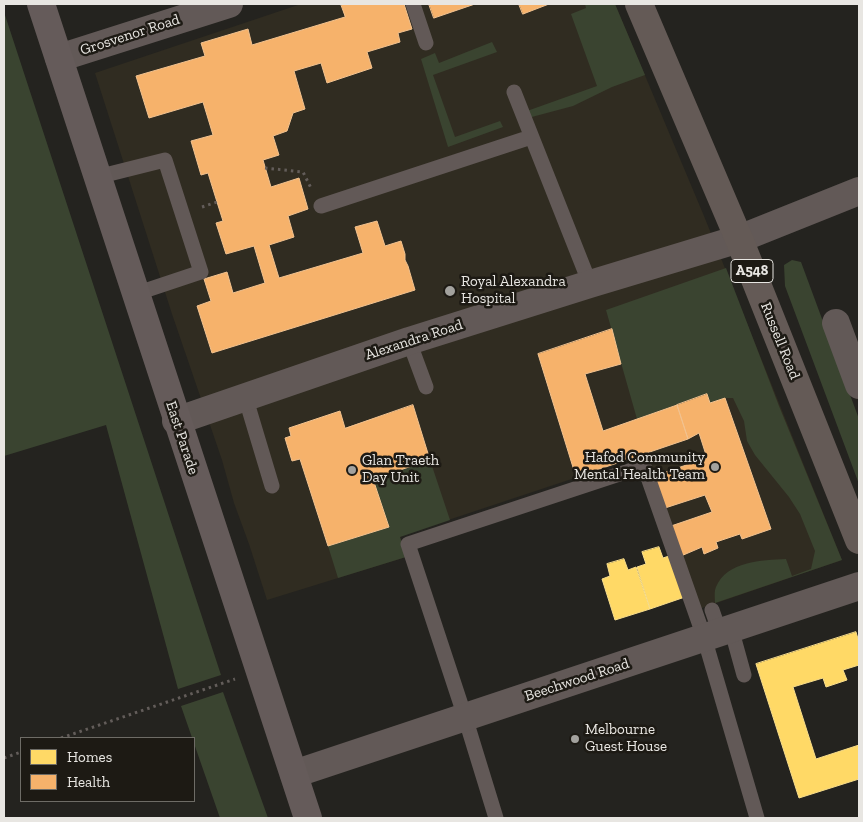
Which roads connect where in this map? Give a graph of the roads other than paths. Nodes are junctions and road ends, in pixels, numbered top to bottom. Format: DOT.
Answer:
graph roads {
  1 [pos="41,4"];
  2 [pos="229,4"];
  3 [pos="413,4"];
  4 [pos="639,4"];
  5 [pos="426,43"];
  6 [pos="59,58"];
  7 [pos="514,92"];
  8 [pos="531,137"];
  9 [pos="97,177"];
  10 [pos="859,191"];
  11 [pos="321,206"];
  12 [pos="739,239"];
  13 [pos="590,284"];
  14 [pos="135,294"];
  15 [pos="836,324"];
  16 [pos="409,341"];
  17 [pos="856,368"];
  18 [pos="426,387"];
  19 [pos="245,396"];
  20 [pos="176,421"];
  21 [pos="272,486"];
  22 [pos="859,540"];
  23 [pos="859,586"];
  24 [pos="717,627"];
  25 [pos="744,675"];
  26 [pos="465,717"];
  27 [pos="294,774"];
  28 [pos="308,818"];
  29 [pos="496,818"];
  30 [pos="757,818"];
  1 -- 6 [label="main road, East Parade"];
  2 -- 6 [label="street, Grosvenor Road"];
  3 -- 5 [label="lane"];
  4 -- 12 [label="main road, Russell Road / A548"];
  6 -- 9 [label="main road, East Parade"];
  7 -- 8 [label="lane"];
  8 -- 11 [label="lane"];
  8 -- 13 [label="lane"];
  9 -- 14 [label="main road, East Parade"];
  9 -- 14 [label="lane"];
  10 -- 12 [label="street, Alexandra Road"];
  12 -- 13 [label="street, Alexandra Road"];
  12 -- 22 [label="main road, Russell Road / A548"];
  13 -- 16 [label="street, Alexandra Road"];
  14 -- 20 [label="main road, East Parade"];
  15 -- 17 [label="street"];
  16 -- 18 [label="lane"];
  16 -- 19 [label="street, Alexandra Road"];
  19 -- 20 [label="street, Alexandra Road"];
  19 -- 21 [label="lane"];
  20 -- 27 [label="main road, East Parade"];
  23 -- 24 [label="street, Beechwood Road"];
  24 -- 25 [label="lane"];
  24 -- 26 [label="street, Beechwood Road"];
  24 -- 26 [label="lane"];
  24 -- 30 [label="lane"];
  26 -- 27 [label="street, Beechwood Road"];
  26 -- 29 [label="lane"];
  27 -- 28 [label="main road, East Parade"];
}
